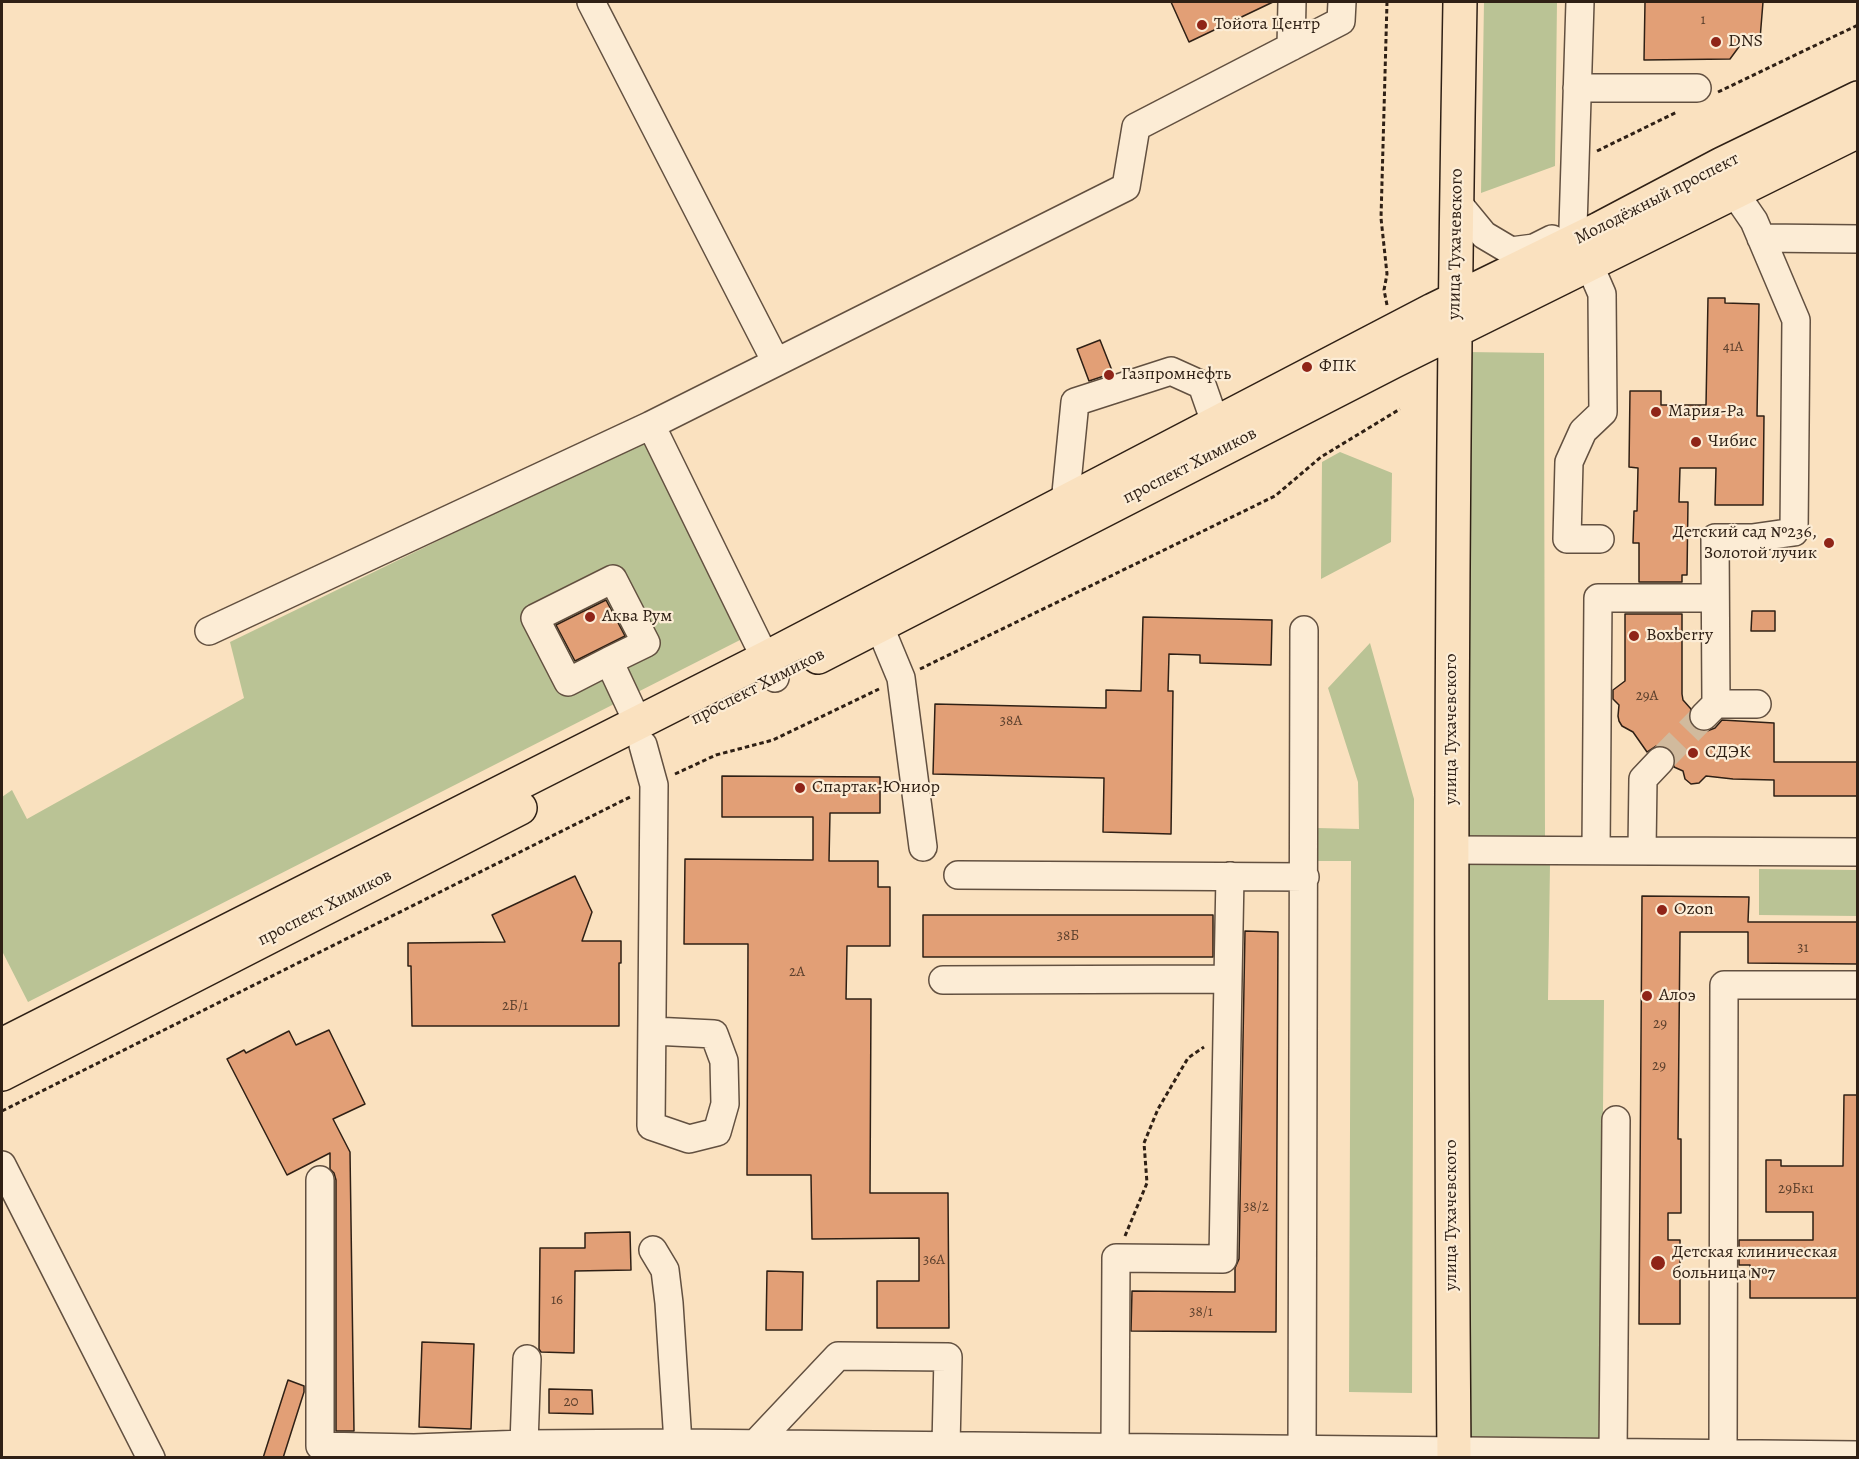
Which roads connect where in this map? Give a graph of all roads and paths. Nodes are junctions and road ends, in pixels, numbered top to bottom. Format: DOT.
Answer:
graph roads {
  1 [pos="591,2"];
  2 [pos="1292,2"];
  3 [pos="1342,2"];
  4 [pos="1387,2"];
  5 [pos="1439,2"];
  6 [pos="1460,2"];
  7 [pos="1580,2"];
  8 [pos="1291,46"];
  9 [pos="1577,88"];
  10 [pos="1697,88"];
  11 [pos="1857,98"];
  12 [pos="1857,131"];
  13 [pos="1734,192"];
  14 [pos="1456,201"];
  15 [pos="1586,228"];
  16 [pos="1761,238"];
  17 [pos="1857,239"];
  18 [pos="1589,264"];
  19 [pos="1514,300"];
  20 [pos="1387,308"];
  21 [pos="1444,321"];
  22 [pos="776,362"];
  23 [pos="1400,409"];
  24 [pos="651,425"];
  25 [pos="1216,425"];
  26 [pos="1307,469"];
  27 [pos="1065,503"];
  28 [pos="1600,539"];
  29 [pos="1714,598"];
  30 [pos="879,625"];
  31 [pos="1305,630"];
  32 [pos="209,632"];
  33 [pos="609,661"];
  34 [pos="770,668"];
  35 [pos="1757,704"];
  36 [pos="641,734"];
  37 [pos="1660,761"];
  38 [pos="923,847"];
  39 [pos="1451,850"];
  40 [pos="1596,850"];
  41 [pos="1642,850"];
  42 [pos="1857,852"];
  43 [pos="958,875"];
  44 [pos="1230,876"];
  45 [pos="1305,877"];
  46 [pos="1228,979"];
  47 [pos="943,980"];
  48 [pos="1857,985"];
  49 [pos="1227,1030"];
  50 [pos="653,1032"];
  51 [pos="2,1045"];
  52 [pos="2,1074"];
  53 [pos="1616,1120"];
  54 [pos="3,1167"];
  55 [pos="320,1180"];
  56 [pos="9,1198"];
  57 [pos="653,1250"];
  58 [pos="1116,1258"];
  59 [pos="527,1359"];
  60 [pos="524,1444"];
  61 [pos="755,1444"];
  62 [pos="946,1446"];
  63 [pos="1115,1448"];
  64 [pos="677,1450"];
  65 [pos="1302,1450"];
  66 [pos="411,1453"];
  67 [pos="1613,1453"];
  68 [pos="1723,1453"];
  69 [pos="1443,1455"];
  70 [pos="1857,1455"];
  71 [pos="151,1458"];
  1 -- 22 [label="street"];
  2 -- 8 [label="street"];
  3 -- 8 [label="street"];
  4 -- 20 [label="path"];
  5 -- 21 [label="main road, улица Тухачевского"];
  6 -- 14 [label="main road, улица Тухачевского"];
  7 -- 9 [label="street"];
  8 -- 22 [label="street"];
  9 -- 10 [label="street"];
  9 -- 15 [label="street"];
  11 -- 15 [label="main road, Молодёжный проспект"];
  12 -- 13 [label="main road, Молодёжный проспект"];
  13 -- 16 [label="street"];
  13 -- 18 [label="main road, Молодёжный проспект"];
  14 -- 15 [label="street"];
  14 -- 21 [label="main road, улица Тухачевского"];
  15 -- 21 [label="main road, Молодёжный проспект"];
  16 -- 17 [label="street"];
  16 -- 29 [label="street"];
  18 -- 19 [label="main road, Молодёжный проспект"];
  18 -- 28 [label="street"];
  19 -- 21 [label="main road, проспект Химиков"];
  21 -- 25 [label="main road, проспект Химиков"];
  21 -- 30 [label="main road, проспект Химиков"];
  21 -- 39 [label="main road, улица Тухачевского"];
  21 -- 69 [label="main road, улица Тухачевского"];
  22 -- 24 [label="street"];
  23 -- 26 [label="path"];
  24 -- 32 [label="street"];
  24 -- 34 [label="street"];
  25 -- 27 [label="main road, проспект Химиков"];
  25 -- 27 [label="street"];
  27 -- 34 [label="main road, проспект Химиков"];
  29 -- 35 [label="street"];
  29 -- 40 [label="street"];
  30 -- 34 [label="main road, проспект Химиков"];
  30 -- 38 [label="street"];
  31 -- 45 [label="street"];
  33 -- 36 [label="street"];
  34 -- 36 [label="main road, проспект Химиков"];
  36 -- 50 [label="street"];
  36 -- 51 [label="main road, проспект Химиков"];
  36 -- 52 [label="main road, проспект Химиков"];
  37 -- 41 [label="street"];
  39 -- 40 [label="street"];
  39 -- 69 [label="main road, улица Тухачевского"];
  40 -- 41 [label="street"];
  41 -- 42 [label="street"];
  43 -- 44 [label="street"];
  44 -- 45 [label="street"];
  44 -- 46 [label="street"];
  45 -- 65 [label="street"];
  46 -- 47 [label="street"];
  46 -- 49 [label="street"];
  48 -- 68 [label="street"];
  49 -- 58 [label="path"];
  49 -- 58 [label="street"];
  53 -- 67 [label="street"];
  54 -- 56 [label="street"];
  55 -- 66 [label="street"];
  56 -- 71 [label="street"];
  57 -- 64 [label="street"];
  58 -- 63 [label="street"];
  59 -- 60 [label="street"];
  60 -- 64 [label="street"];
  60 -- 66 [label="street"];
  61 -- 62 [label="street"];
  61 -- 62 [label="street"];
  61 -- 64 [label="street"];
  62 -- 63 [label="street"];
  63 -- 65 [label="street"];
  65 -- 69 [label="street"];
  67 -- 68 [label="street"];
  67 -- 69 [label="street"];
  68 -- 70 [label="street"];
}
